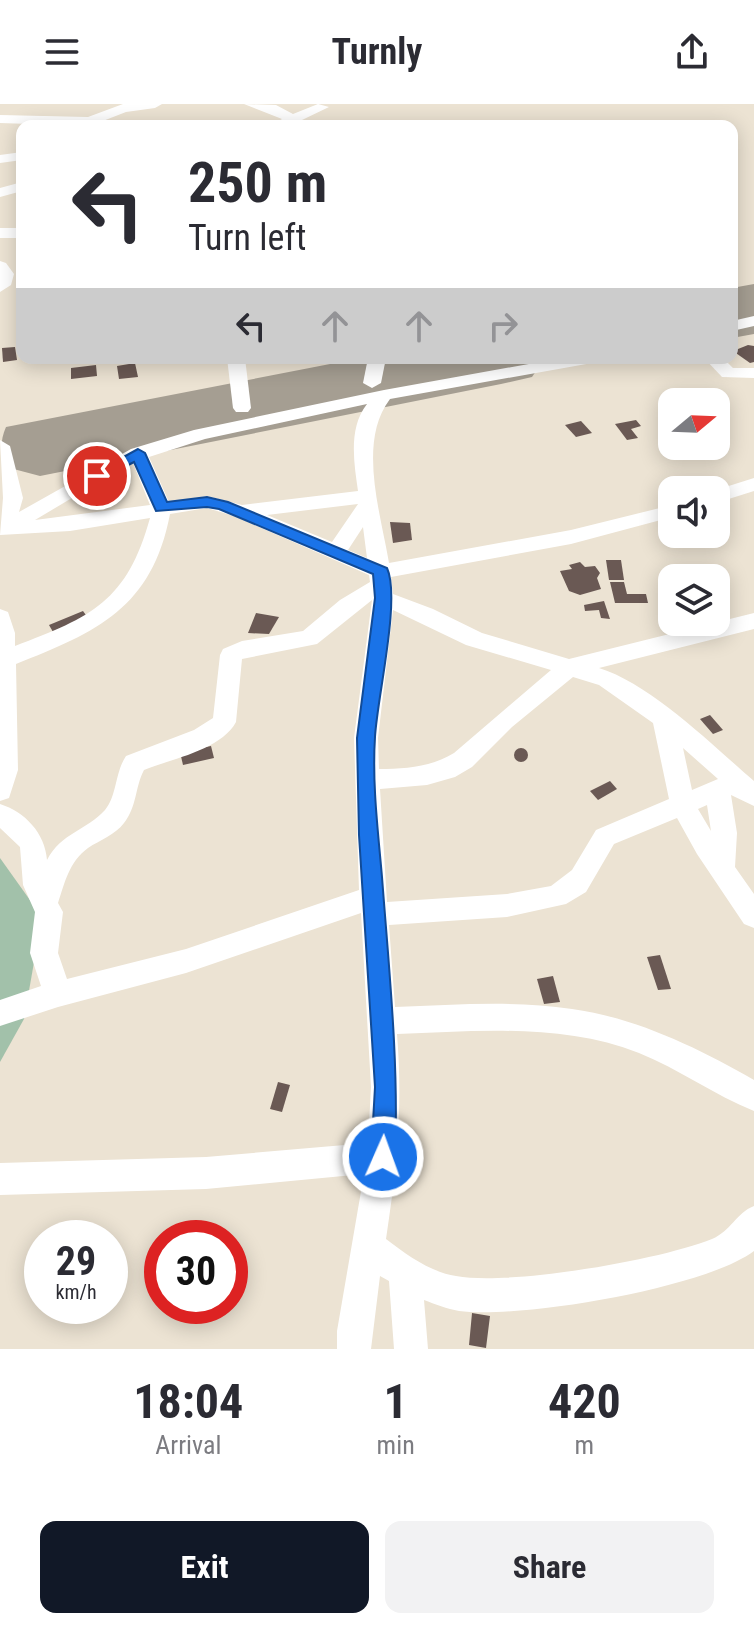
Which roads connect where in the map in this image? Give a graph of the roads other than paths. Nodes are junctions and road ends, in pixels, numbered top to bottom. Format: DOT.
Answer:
graph roads {
  1 [pos="155,104"];
  2 [pos="251,104"];
  3 [pos="322,107"];
  4 [pos="93,120"];
  5 [pos="295,120"];
  6 [pos="301,120"];
  7 [pos="237,364"];
  8 [pos="377,364"];
  9 [pos="551,364"];
  10 [pos="719,364"];
  11 [pos="754,373"];
  12 [pos="378,389"];
  13 [pos="242,408"];
  14 [pos="0,446"];
  15 [pos="138,453"];
  16 [pos="4,466"];
  17 [pos="754,484"];
  18 [pos="730,492"];
  19 [pos="370,498"];
  20 [pos="161,507"];
  21 [pos="241,511"];
  22 [pos="658,515"];
  23 [pos="2,530"];
  24 [pos="336,552"];
  25 [pos="385,581"];
  26 [pos="0,617"];
  27 [pos="754,621"];
  28 [pos="3,660"];
  29 [pos="570,667"];
  30 [pos="664,718"];
  31 [pos="367,779"];
  32 [pos="736,789"];
  33 [pos="0,791"];
  34 [pos="682,803"];
  35 [pos="0,814"];
  36 [pos="722,870"];
  37 [pos="45,902"];
  38 [pos="373,906"];
  39 [pos="754,916"];
  40 [pos="58,994"];
  41 [pos="0,1013"];
  42 [pos="382,1021"];
  43 [pos="754,1096"];
  44 [pos="383,1157"];
  45 [pos="0,1179"];
  46 [pos="754,1222"];
  47 [pos="367,1246"];
  48 [pos="405,1274"];
  49 [pos="354,1349"];
  50 [pos="411,1349"];
  1 -- 4 [label="street"];
  2 -- 5 [label="street"];
  3 -- 6 [label="street"];
  7 -- 13 [label="street"];
  8 -- 12 [label="street"];
  9 -- 12 [label="street"];
  10 -- 11 [label="street"];
  12 -- 15 [label="street"];
  12 -- 19 [label="street"];
  14 -- 16 [label="street"];
  15 -- 20 [label="street"];
  15 -- 23 [label="street"];
  16 -- 23 [label="street"];
  17 -- 18 [label="street"];
  19 -- 21 [label="street"];
  19 -- 24 [label="street"];
  19 -- 25 [label="street"];
  20 -- 21 [label="street"];
  20 -- 23 [label="street"];
  20 -- 28 [label="street"];
  21 -- 24 [label="street"];
  22 -- 25 [label="street"];
  24 -- 25 [label="street"];
  25 -- 29 [label="street"];
  25 -- 31 [label="street"];
  25 -- 37 [label="street"];
  26 -- 28 [label="street"];
  27 -- 29 [label="street"];
  28 -- 33 [label="street"];
  29 -- 30 [label="street"];
  29 -- 31 [label="street"];
  30 -- 32 [label="street"];
  30 -- 34 [label="street"];
  31 -- 38 [label="street"];
  32 -- 34 [label="street"];
  32 -- 36 [label="street"];
  34 -- 36 [label="street"];
  34 -- 38 [label="street"];
  35 -- 37 [label="street"];
  36 -- 39 [label="street"];
  37 -- 40 [label="street"];
  38 -- 40 [label="street"];
  38 -- 42 [label="street"];
  40 -- 41 [label="street"];
  42 -- 43 [label="street"];
  42 -- 44 [label="street"];
  44 -- 45 [label="street"];
  44 -- 47 [label="street"];
  46 -- 48 [label="street"];
  47 -- 48 [label="street"];
  47 -- 49 [label="street"];
  48 -- 50 [label="street"];
}
